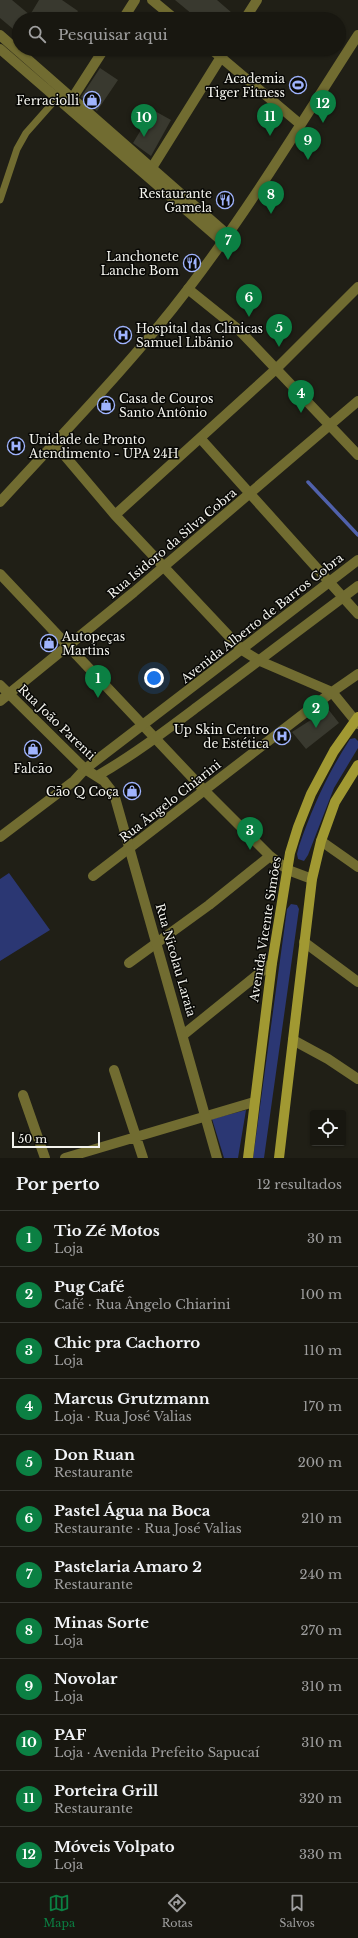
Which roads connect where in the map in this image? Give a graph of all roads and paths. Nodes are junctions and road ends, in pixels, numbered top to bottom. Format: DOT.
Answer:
graph roads {
  1 [pos="135,0"];
  2 [pos="152,0"];
  3 [pos="258,0"];
  4 [pos="127,12"];
  5 [pos="167,12"];
  6 [pos="250,12"];
  7 [pos="0,35"];
  8 [pos="358,35"];
  9 [pos="0,49"];
  10 [pos="12,52"];
  11 [pos="346,53"];
  12 [pos="16,56"];
  13 [pos="17,56"];
  14 [pos="99,56"];
  15 [pos="222,56"];
  16 [pos="227,56"];
  17 [pos="344,56"];
  18 [pos="57,98"];
  19 [pos="69,102"];
  20 [pos="300,124"];
  21 [pos="149,172"];
  22 [pos="0,200"];
  23 [pos="225,238"];
  24 [pos="358,287"];
  25 [pos="188,289"];
  26 [pos="276,369"];
  27 [pos="358,401"];
  28 [pos="330,426"];
  29 [pos="200,438"];
  30 [pos="54,443"];
  31 [pos="358,455"];
  32 [pos="249,494"];
  33 [pos="0,502"];
  34 [pos="115,515"];
  35 [pos="358,560"];
  36 [pos="164,567"];
  37 [pos="0,574"];
  38 [pos="330,583"];
  39 [pos="358,586"];
  40 [pos="343,597"];
  41 [pos="358,614"];
  42 [pos="68,647"];
  43 [pos="242,650"];
  44 [pos="260,662"];
  45 [pos="358,674"];
  46 [pos="0,685"];
  47 [pos="332,692"];
  48 [pos="9,694"];
  49 [pos="0,701"];
  50 [pos="357,720"];
  51 [pos="143,726"];
  52 [pos="155,739"];
  53 [pos="358,767"];
  54 [pos="85,769"];
  55 [pos="97,776"];
  56 [pos="74,781"];
  57 [pos="205,791"];
  58 [pos="0,837"];
  59 [pos="321,841"];
  60 [pos="130,848"];
  61 [pos="270,856"];
  62 [pos="358,867"];
  63 [pos="288,870"];
  64 [pos="93,876"];
  65 [pos="312,879"];
  66 [pos="158,942"];
  67 [pos="304,942"];
  68 [pos="130,963"];
  69 [pos="272,963"];
  70 [pos="358,982"];
  71 [pos="183,1035"];
  72 [pos="293,1040"];
  73 [pos="114,1070"];
  74 [pos="358,1079"];
  75 [pos="23,1095"];
  76 [pos="254,1102"];
  77 [pos="206,1117"];
  78 [pos="136,1137"];
  79 [pos="44,1158"];
  80 [pos="65,1158"];
  81 [pos="143,1158"];
  82 [pos="218,1158"];
  83 [pos="248,1158"];
  84 [pos="279,1158"];
  1 -- 4 [label="street"];
  2 -- 5 [label="street"];
  3 -- 6 [label="street"];
  7 -- 10 [label="street"];
  8 -- 11 [label="street"];
  9 -- 10 [label="street"];
  12 -- 18 [label="street"];
  13 -- 19 [label="street"];
  14 -- 19 [label="street"];
  15 -- 21 [label="street"];
  16 -- 20 [label="street"];
  17 -- 20 [label="street"];
  18 -- 19 [label="street"];
  18 -- 22 [label="lane"];
  19 -- 21 [label="street"];
  20 -- 23 [label="street"];
  21 -- 23 [label="street"];
  23 -- 25 [label="street"];
  24 -- 26 [label="street"];
  25 -- 26 [label="street"];
  25 -- 30 [label="street"];
  26 -- 28 [label="street"];
  26 -- 29 [label="street"];
  27 -- 28 [label="street, Rua Isidoro da Silva Cobra"];
  28 -- 31 [label="street"];
  28 -- 32 [label="street, Rua Isidoro da Silva Cobra"];
  29 -- 32 [label="street"];
  29 -- 34 [label="street"];
  30 -- 33 [label="street"];
  30 -- 34 [label="street"];
  32 -- 36 [label="street, Rua Isidoro da Silva Cobra"];
  32 -- 38 [label="street"];
  34 -- 36 [label="street"];
  35 -- 38 [label="street, Avenida Alberto de Barros Cobra"];
  36 -- 42 [label="street, Rua Isidoro da Silva Cobra"];
  36 -- 43 [label="street"];
  37 -- 42 [label="street"];
  38 -- 40 [label="street"];
  38 -- 43 [label="street, Avenida Alberto de Barros Cobra"];
  39 -- 40 [label="street"];
  40 -- 41 [label="street"];
  40 -- 44 [label="street"];
  42 -- 48 [label="street, Rua Isidoro da Silva Cobra"];
  42 -- 51 [label="street"];
  43 -- 44 [label="street"];
  43 -- 51 [label="street, Avenida Alberto de Barros Cobra"];
  44 -- 47 [label="street"];
  44 -- 52 [label="street"];
  45 -- 47 [label="street, Rua Ângelo Chiarini"];
  46 -- 48 [label="street, Rua João Parenti"];
  47 -- 50 [label="street"];
  47 -- 57 [label="street, Rua Ângelo Chiarini"];
  48 -- 49 [label="street, Rua Isidoro da Silva Cobra"];
  48 -- 54 [label="street, Rua João Parenti"];
  50 -- 63 [label="main road, Avenida Vicente Simões"];
  51 -- 52 [label="street"];
  51 -- 54 [label="street, Avenida Alberto de Barros Cobra"];
  52 -- 55 [label="street"];
  52 -- 57 [label="street"];
  53 -- 59 [label="main road"];
  54 -- 55 [label="street, Rua João Parenti"];
  54 -- 56 [label="street, Avenida Alberto de Barros Cobra"];
  55 -- 56 [label="street"];
  55 -- 60 [label="street, Rua Nicolau Laraia"];
  56 -- 58 [label="street"];
  57 -- 60 [label="street, Rua Ângelo Chiarini"];
  57 -- 61 [label="street"];
  59 -- 62 [label="street"];
  59 -- 65 [label="main road"];
  60 -- 64 [label="street, Rua Ângelo Chiarini"];
  60 -- 66 [label="street, Rua Nicolau Laraia"];
  61 -- 63 [label="street"];
  61 -- 66 [label="street"];
  63 -- 65 [label="street"];
  63 -- 69 [label="main road, Avenida Vicente Simões"];
  65 -- 67 [label="main road"];
  66 -- 68 [label="street"];
  66 -- 71 [label="street, Rua Nicolau Laraia"];
  67 -- 70 [label="street"];
  67 -- 72 [label="main road"];
  69 -- 71 [label="street"];
  69 -- 76 [label="main road, Avenida Vicente Simões"];
  71 -- 77 [label="street, Rua Nicolau Laraia"];
  72 -- 74 [label="street"];
  72 -- 84 [label="main road"];
  73 -- 78 [label="street"];
  75 -- 79 [label="street"];
  76 -- 77 [label="street"];
  76 -- 83 [label="main road, Avenida Vicente Simões"];
  77 -- 78 [label="street"];
  77 -- 82 [label="street, Rua Nicolau Laraia"];
  78 -- 80 [label="street"];
  78 -- 81 [label="street"];
}
